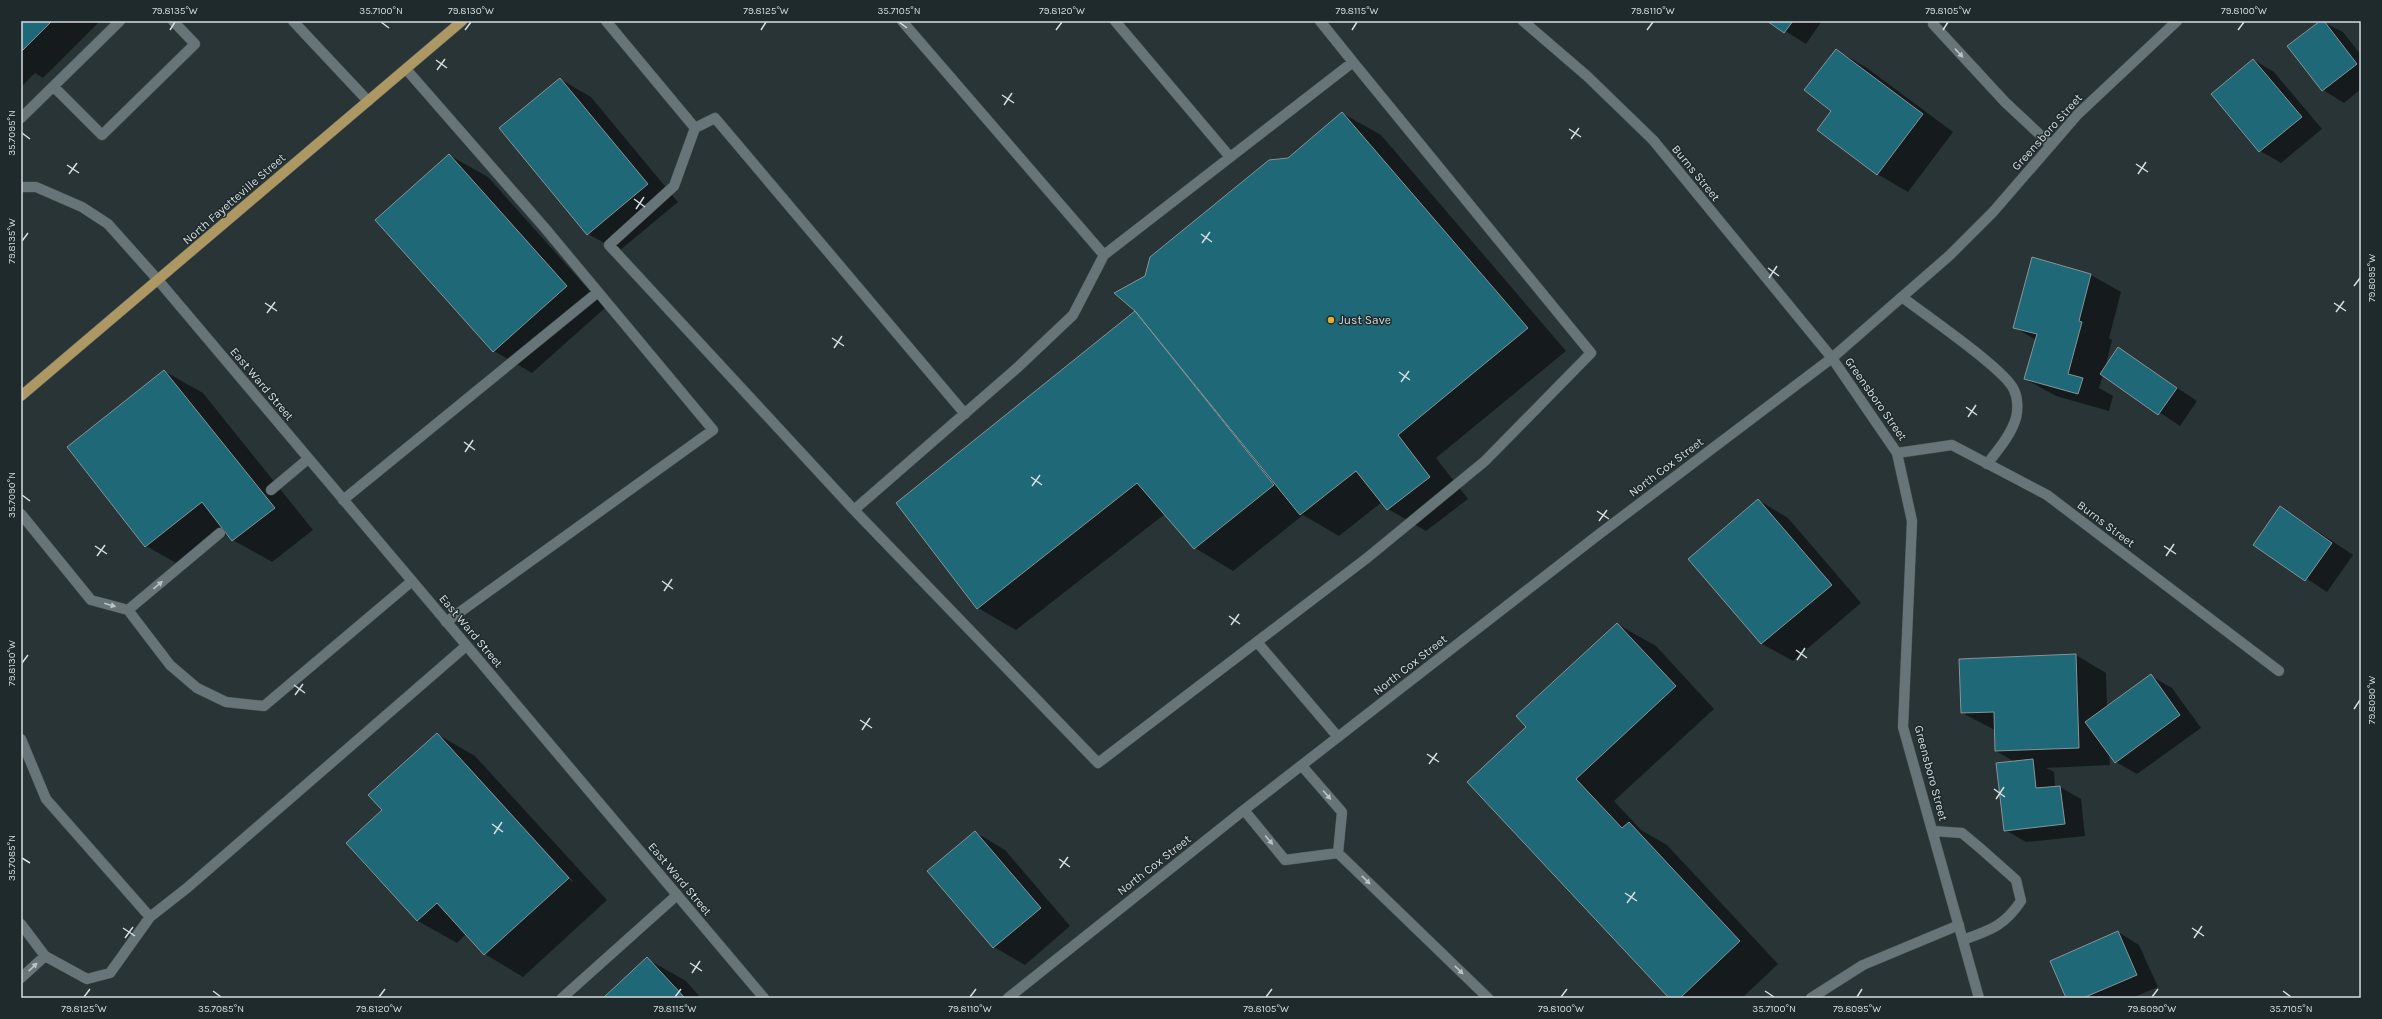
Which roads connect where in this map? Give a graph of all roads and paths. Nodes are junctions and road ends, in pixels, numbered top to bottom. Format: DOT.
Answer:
graph roads {
  1 [pos="120,21"];
  2 [pos="173,21"];
  3 [pos="293,21"];
  4 [pos="462,21"];
  5 [pos="606,21"];
  6 [pos="902,21"];
  7 [pos="1115,21"];
  8 [pos="1320,21"];
  9 [pos="1523,21"];
  10 [pos="2177,21"];
  11 [pos="1933,24"];
  12 [pos="1354,62"];
  13 [pos="406,69"];
  14 [pos="54,88"];
  15 [pos="368,101"];
  16 [pos="21,118"];
  17 [pos="695,128"];
  18 [pos="2051,145"];
  19 [pos="1230,157"];
  20 [pos="21,187"];
  21 [pos="1104,255"];
  22 [pos="158,280"];
  23 [pos="598,292"];
  24 [pos="1902,297"];
  25 [pos="1832,358"];
  26 [pos="21,396"];
  27 [pos="965,414"];
  28 [pos="1897,453"];
  29 [pos="308,459"];
  30 [pos="1987,464"];
  31 [pos="271,490"];
  32 [pos="342,500"];
  33 [pos="854,510"];
  34 [pos="21,514"];
  35 [pos="220,533"];
  36 [pos="412,581"];
  37 [pos="128,610"];
  38 [pos="446,622"];
  39 [pos="1257,642"];
  40 [pos="466,646"];
  41 [pos="2279,671"];
  42 [pos="1338,737"];
  43 [pos="21,739"];
  44 [pos="1302,766"];
  45 [pos="1244,810"];
  46 [pos="1933,831"];
  47 [pos="1338,853"];
  48 [pos="677,895"];
  49 [pos="150,918"];
  50 [pos="21,924"];
  51 [pos="1959,925"];
  52 [pos="1963,940"];
  53 [pos="45,956"];
  54 [pos="21,978"];
  55 [pos="562,998"];
  56 [pos="764,998"];
  57 [pos="1008,998"];
  58 [pos="1488,998"];
  59 [pos="1811,998"];
  60 [pos="1979,998"];
  1 -- 14 [label="street"];
  2 -- 14 [label="street"];
  3 -- 15 [label="street"];
  4 -- 13 [label="main road, North Fayetteville Street"];
  5 -- 17 [label="street"];
  6 -- 21 [label="street"];
  7 -- 19 [label="street"];
  8 -- 12 [label="street"];
  9 -- 25 [label="street, Burns Street"];
  10 -- 18 [label="street, Greensboro Street"];
  11 -- 18 [label="street, one-way"];
  12 -- 19 [label="street"];
  12 -- 39 [label="street"];
  13 -- 15 [label="main road, North Fayetteville Street"];
  13 -- 23 [label="street"];
  14 -- 16 [label="street"];
  15 -- 22 [label="main road, North Fayetteville Street"];
  17 -- 27 [label="street"];
  17 -- 33 [label="street"];
  18 -- 24 [label="street, Greensboro Street"];
  19 -- 21 [label="street"];
  20 -- 22 [label="street, East Ward Street"];
  21 -- 27 [label="street"];
  22 -- 26 [label="main road, North Fayetteville Street"];
  22 -- 29 [label="street, East Ward Street"];
  23 -- 32 [label="street"];
  23 -- 38 [label="street"];
  24 -- 25 [label="street, Greensboro Street"];
  24 -- 30 [label="street"];
  25 -- 28 [label="street, Greensboro Street"];
  25 -- 42 [label="street, North Cox Street"];
  27 -- 33 [label="street"];
  28 -- 30 [label="street, Burns Street"];
  28 -- 46 [label="street, Greensboro Street"];
  29 -- 31 [label="street"];
  29 -- 32 [label="street, East Ward Street"];
  30 -- 41 [label="street, Burns Street"];
  32 -- 36 [label="street, East Ward Street"];
  33 -- 39 [label="street"];
  34 -- 37 [label="street, one-way"];
  37 -- 35 [label="street, one-way"];
  36 -- 37 [label="street"];
  36 -- 38 [label="street, East Ward Street"];
  38 -- 40 [label="street, East Ward Street"];
  39 -- 42 [label="street"];
  40 -- 48 [label="street, East Ward Street"];
  40 -- 49 [label="street"];
  42 -- 44 [label="street, North Cox Street"];
  43 -- 49 [label="street"];
  44 -- 45 [label="street, North Cox Street"];
  44 -- 47 [label="street, one-way"];
  45 -- 47 [label="street, one-way"];
  45 -- 57 [label="street, North Cox Street"];
  46 -- 51 [label="street, Greensboro Street"];
  46 -- 52 [label="street"];
  47 -- 58 [label="street, one-way"];
  48 -- 55 [label="street"];
  48 -- 56 [label="street, East Ward Street"];
  49 -- 53 [label="street"];
  50 -- 53 [label="street"];
  51 -- 52 [label="street, Greensboro Street"];
  51 -- 59 [label="street"];
  52 -- 60 [label="street, Greensboro Street"];
  54 -- 53 [label="street, one-way"];
}
